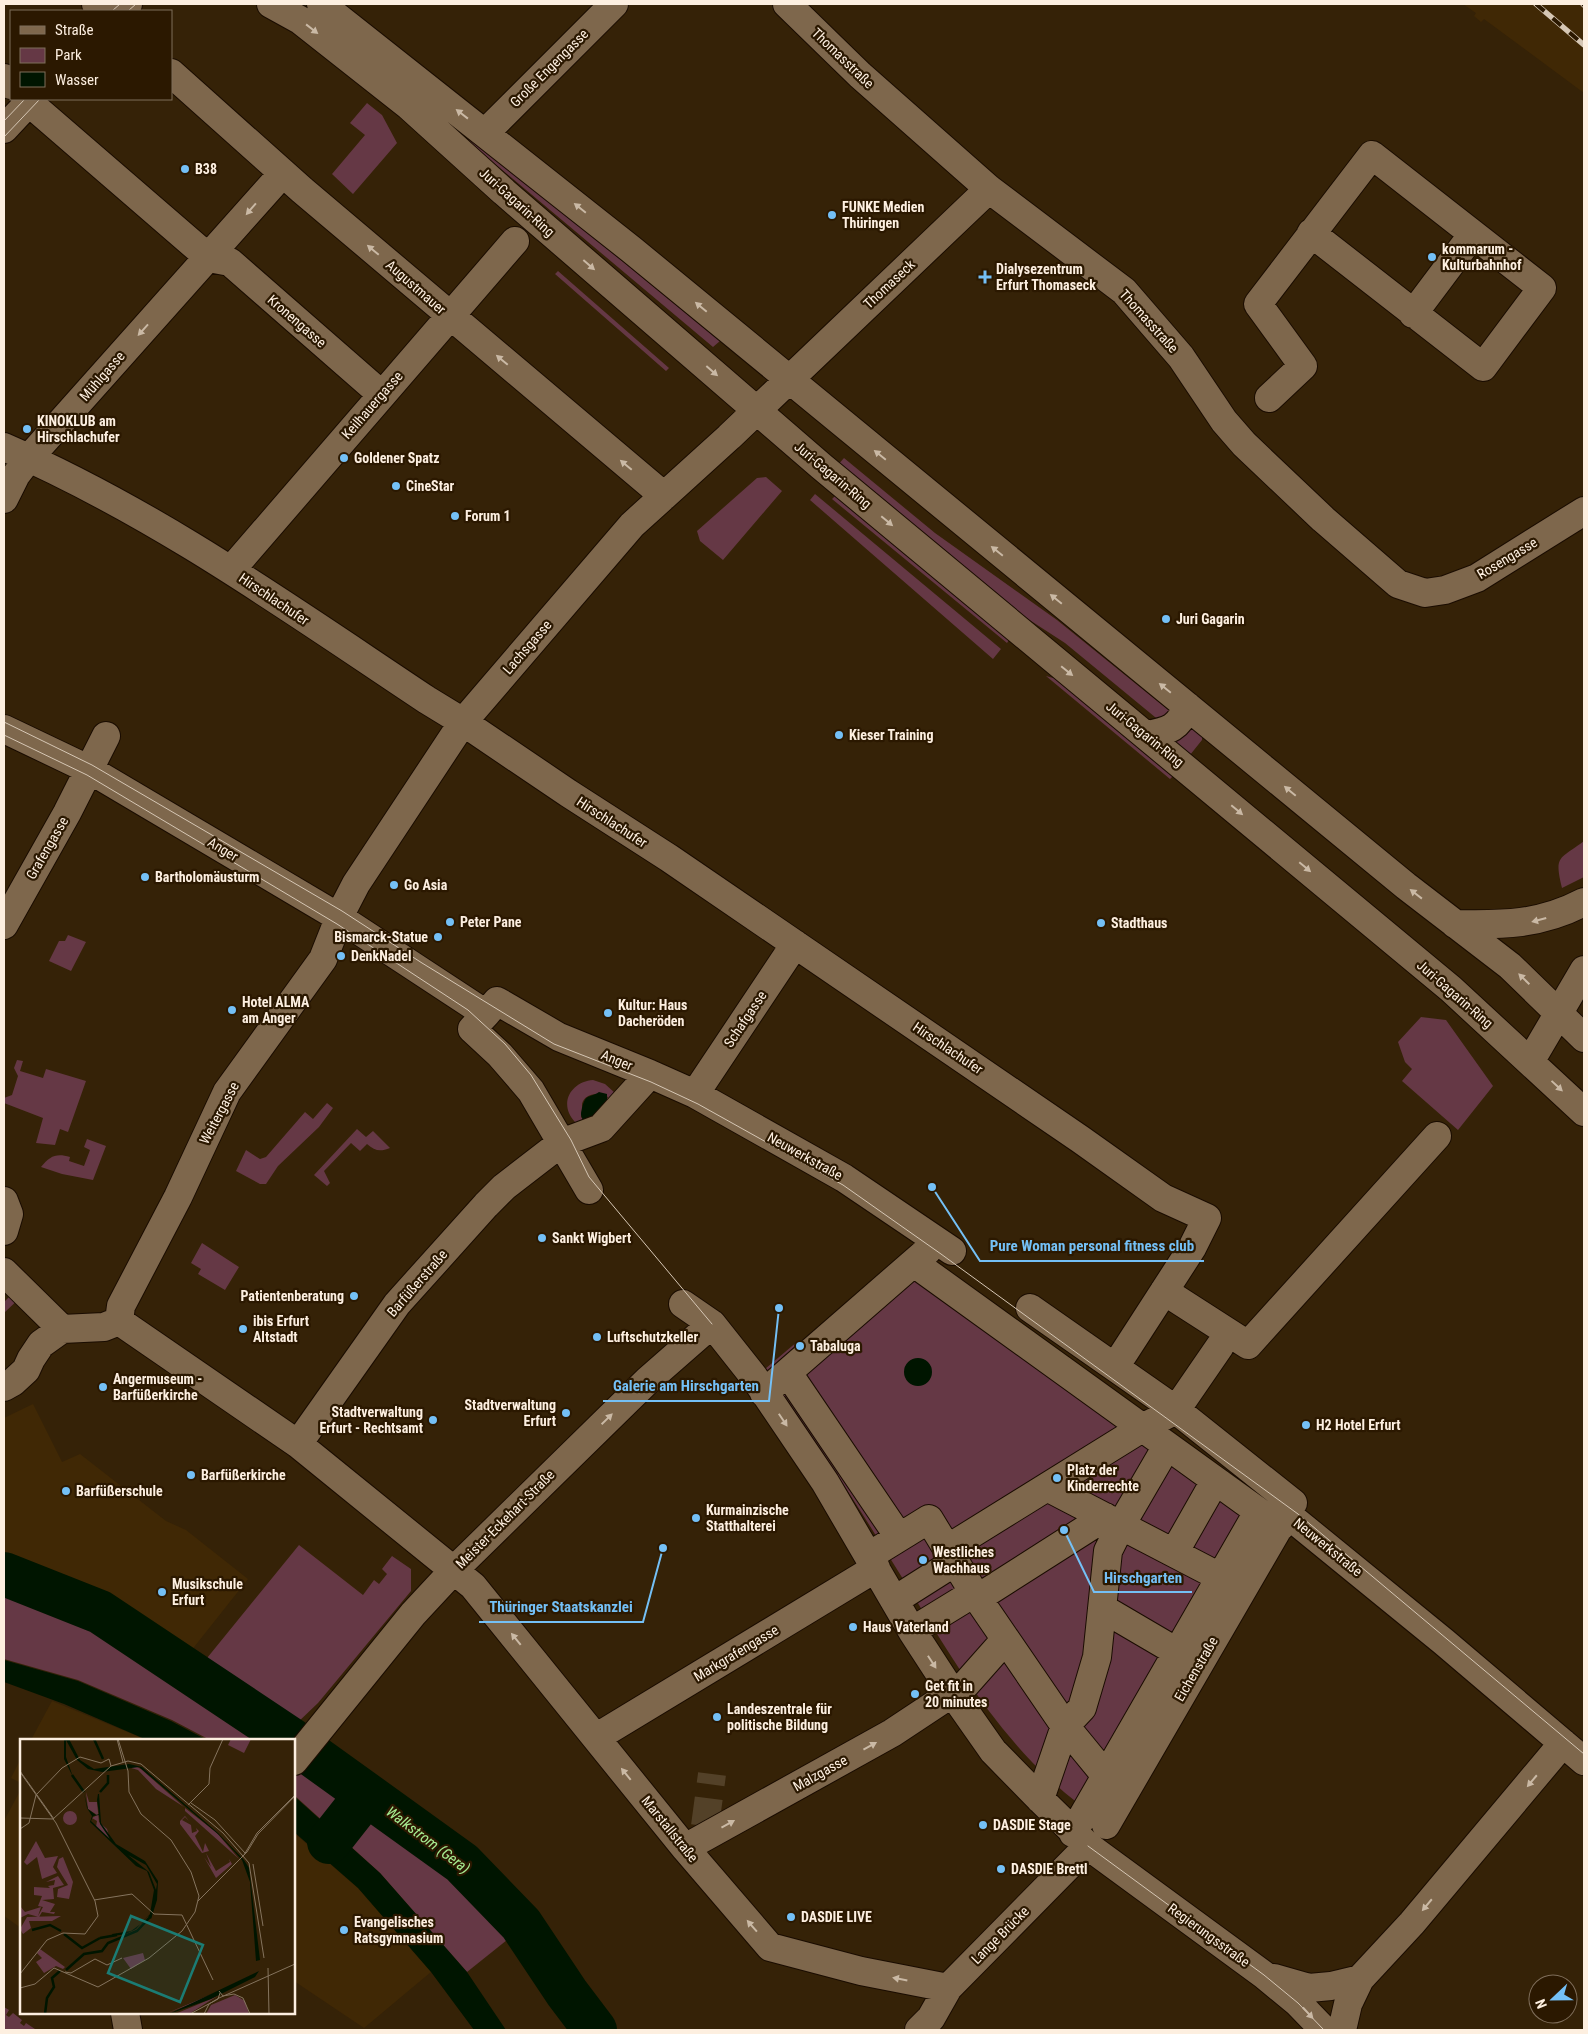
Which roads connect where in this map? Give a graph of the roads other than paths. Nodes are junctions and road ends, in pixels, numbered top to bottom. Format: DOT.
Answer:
graph roads {
  1 [pos="271,4"];
  2 [pos="321,4"];
  3 [pos="614,4"];
  4 [pos="787,4"];
  5 [pos="172,75"];
  6 [pos="22,100"];
  7 [pos="29,100"];
  8 [pos="4,129"];
  9 [pos="485,133"];
  10 [pos="283,173"];
  11 [pos="988,189"];
  12 [pos="1311,233"];
  13 [pos="1474,234"];
  14 [pos="515,241"];
  15 [pos="209,258"];
  16 [pos="1413,314"];
  17 [pos="450,316"];
  18 [pos="790,378"];
  19 [pos="381,394"];
  20 [pos="1269,398"];
  21 [pos="757,409"];
  22 [pos="4,447"];
  23 [pos="30,458"];
  24 [pos="664,496"];
  25 [pos="4,499"];
  26 [pos="1584,511"];
  27 [pos="231,570"];
  28 [pos="1425,593"];
  29 [pos="1187,706"];
  30 [pos="463,722"];
  31 [pos="4,729"];
  32 [pos="1146,735"];
  33 [pos="106,736"];
  34 [pos="90,770"];
  35 [pos="1584,902"];
  36 [pos="340,918"];
  37 [pos="1455,924"];
  38 [pos="4,925"];
  39 [pos="795,944"];
  40 [pos="1584,970"];
  41 [pos="1559,1013"];
  42 [pos="486,1014"];
  43 [pos="1584,1038"];
  44 [pos="1530,1062"];
  45 [pos="650,1074"];
  46 [pos="695,1094"];
  47 [pos="1584,1112"];
  48 [pos="1437,1136"];
  49 [pos="560,1143"];
  50 [pos="589,1190"];
  51 [pos="4,1201"];
  52 [pos="4,1231"];
  53 [pos="914,1263"];
  54 [pos="4,1272"];
  55 [pos="1164,1291"];
  56 [pos="683,1304"];
  57 [pos="1030,1308"];
  58 [pos="119,1321"];
  59 [pos="712,1324"];
  60 [pos="62,1329"];
  61 [pos="1224,1340"];
  62 [pos="1115,1367"];
  63 [pos="788,1373"];
  64 [pos="4,1387"];
  65 [pos="764,1393"];
  66 [pos="1176,1410"];
  67 [pos="1142,1428"];
  68 [pos="298,1444"];
  69 [pos="1167,1446"];
  70 [pos="1215,1481"];
  71 [pos="1047,1487"];
  72 [pos="1275,1517"];
  73 [pos="1113,1521"];
  74 [pos="899,1537"];
  75 [pos="1174,1553"];
  76 [pos="952,1555"];
  77 [pos="872,1562"];
  78 [pos="453,1570"];
  79 [pos="1220,1577"];
  80 [pos="976,1595"];
  81 [pos="895,1600"];
  82 [pos="1102,1608"];
  83 [pos="912,1631"];
  84 [pos="1005,1640"];
  85 [pos="1177,1652"];
  86 [pos="953,1694"];
  87 [pos="1065,1726"];
  88 [pos="597,1737"];
  89 [pos="1563,1743"];
  90 [pos="295,1761"];
  91 [pos="1584,1761"];
  92 [pos="1106,1776"];
  93 [pos="1040,1799"];
  94 [pos="1106,1825"];
  95 [pos="1081,1839"];
  96 [pos="685,1848"];
  97 [pos="1264,1975"];
  98 [pos="1360,1979"];
  99 [pos="948,1988"];
  100 [pos="919,2030"];
  101 [pos="1324,2030"];
  102 [pos="1342,2030"];
  1 -- 21 [label="street, Juri-Gagarin-Ring, one-way"];
  9 -- 2 [label="street, one-way"];
  3 -- 9 [label="street, Große Engengasse"];
  4 -- 11 [label="street, Thomasstraße"];
  5 -- 10 [label="street, Augustmauer"];
  6 -- 8 [label="street"];
  7 -- 15 [label="street"];
  18 -- 9 [label="street, one-way"];
  10 -- 15 [label="street, Mühlgasse, one-way"];
  17 -- 10 [label="street, Augustmauer, one-way"];
  11 -- 18 [label="street, Thomaseck"];
  11 -- 28 [label="street, Thomasstraße"];
  12 -- 13 [label="street"];
  12 -- 16 [label="street"];
  12 -- 20 [label="street"];
  13 -- 16 [label="street"];
  13 -- 16 [label="street"];
  14 -- 17 [label="street, Keilhauergasse"];
  15 -- 19 [label="street, Kronengasse"];
  15 -- 23 [label="street, Mühlgasse, one-way"];
  17 -- 19 [label="street, Keilhauergasse"];
  24 -- 17 [label="street, Augustmauer, one-way"];
  18 -- 21 [label="street"];
  29 -- 18 [label="street, one-way"];
  19 -- 27 [label="street, Keilhauergasse"];
  21 -- 24 [label="street, Lachsgasse"];
  21 -- 32 [label="street, Juri-Gagarin-Ring, one-way"];
  22 -- 23 [label="street, Hirschlachufer"];
  23 -- 25 [label="street, Mühlgasse"];
  23 -- 27 [label="street, Hirschlachufer"];
  24 -- 30 [label="street, Lachsgasse"];
  26 -- 28 [label="street, Rosengasse"];
  27 -- 30 [label="street, Hirschlachufer"];
  29 -- 32 [label="street"];
  37 -- 29 [label="street, one-way"];
  30 -- 36 [label="street, Lachsgasse"];
  30 -- 39 [label="street, Hirschlachufer"];
  31 -- 34 [label="street, Anger"];
  32 -- 44 [label="street, Juri-Gagarin-Ring, one-way"];
  33 -- 34 [label="street"];
  34 -- 36 [label="street, Anger"];
  34 -- 38 [label="street, Grafengasse"];
  35 -- 37 [label="street, one-way"];
  36 -- 42 [label="street, Anger"];
  36 -- 58 [label="street, Weitergasse"];
  41 -- 37 [label="street, one-way"];
  39 -- 46 [label="street, Schafgasse"];
  39 -- 55 [label="street, Hirschlachufer"];
  40 -- 41 [label="street"];
  41 -- 43 [label="street"];
  41 -- 44 [label="street"];
  42 -- 45 [label="street, Anger"];
  42 -- 49 [label="street"];
  44 -- 47 [label="street, Juri-Gagarin-Ring, one-way"];
  45 -- 46 [label="street, Neuwerkstraße"];
  45 -- 49 [label="street, Anger"];
  46 -- 53 [label="street, Neuwerkstraße"];
  48 -- 61 [label="street"];
  49 -- 50 [label="street"];
  49 -- 68 [label="street, Barfüßerstraße"];
  51 -- 52 [label="street"];
  53 -- 63 [label="street"];
  53 -- 67 [label="street"];
  54 -- 60 [label="street"];
  55 -- 61 [label="street"];
  55 -- 62 [label="street"];
  56 -- 59 [label="street, Regierungsstraße"];
  57 -- 62 [label="street, Neuwerkstraße"];
  58 -- 60 [label="street"];
  58 -- 68 [label="street"];
  59 -- 65 [label="street, Regierungsstraße"];
  78 -- 59 [label="street, Meister-Eckehart-Straße, one-way"];
  60 -- 64 [label="street"];
  61 -- 66 [label="street"];
  62 -- 66 [label="street, Neuwerkstraße"];
  63 -- 65 [label="street"];
  63 -- 74 [label="street"];
  65 -- 77 [label="street, Regierungsstraße, one-way"];
  66 -- 67 [label="street"];
  66 -- 72 [label="street, Neuwerkstraße"];
  67 -- 69 [label="street"];
  67 -- 71 [label="street"];
  68 -- 78 [label="street"];
  69 -- 70 [label="street"];
  69 -- 73 [label="street"];
  70 -- 72 [label="street"];
  70 -- 75 [label="street"];
  71 -- 73 [label="street"];
  71 -- 76 [label="street"];
  72 -- 79 [label="street, Lange Brücke"];
  72 -- 89 [label="street, Neuwerkstraße"];
  72 -- 94 [label="street, Eichenstraße"];
  73 -- 75 [label="street"];
  73 -- 80 [label="street"];
  73 -- 82 [label="street"];
  74 -- 76 [label="street, Markgrafengasse"];
  74 -- 77 [label="street, Markgrafengasse"];
  75 -- 79 [label="street"];
  76 -- 80 [label="street"];
  76 -- 81 [label="street"];
  77 -- 81 [label="street, Regierungsstraße"];
  77 -- 88 [label="street, Markgrafengasse"];
  88 -- 78 [label="street, Marstallstraße, one-way"];
  78 -- 90 [label="street, Meister-Eckehart-Straße"];
  79 -- 85 [label="street, Lange Brücke"];
  80 -- 83 [label="street"];
  80 -- 84 [label="street"];
  81 -- 83 [label="street, Regierungsstraße"];
  82 -- 85 [label="street"];
  82 -- 87 [label="street"];
  83 -- 86 [label="street, Regierungsstraße, one-way"];
  84 -- 86 [label="street, Malzgasse"];
  84 -- 87 [label="street"];
  85 -- 92 [label="street, Lange Brücke"];
  86 -- 93 [label="street, Regierungsstraße"];
  96 -- 86 [label="street, Malzgasse, one-way"];
  87 -- 92 [label="street"];
  87 -- 93 [label="street"];
  96 -- 88 [label="street, Marstallstraße, one-way"];
  89 -- 91 [label="street, Neuwerkstraße"];
  89 -- 98 [label="street, one-way"];
  92 -- 95 [label="street, Lange Brücke"];
  93 -- 95 [label="street, Regierungsstraße"];
  95 -- 97 [label="street, Regierungsstraße"];
  95 -- 99 [label="street, Lange Brücke"];
  99 -- 96 [label="street, Marstallstraße, one-way"];
  97 -- 98 [label="street"];
  97 -- 101 [label="street, Regierungsstraße, one-way"];
  98 -- 102 [label="street"];
  99 -- 100 [label="street, Lange Brücke"];
}
